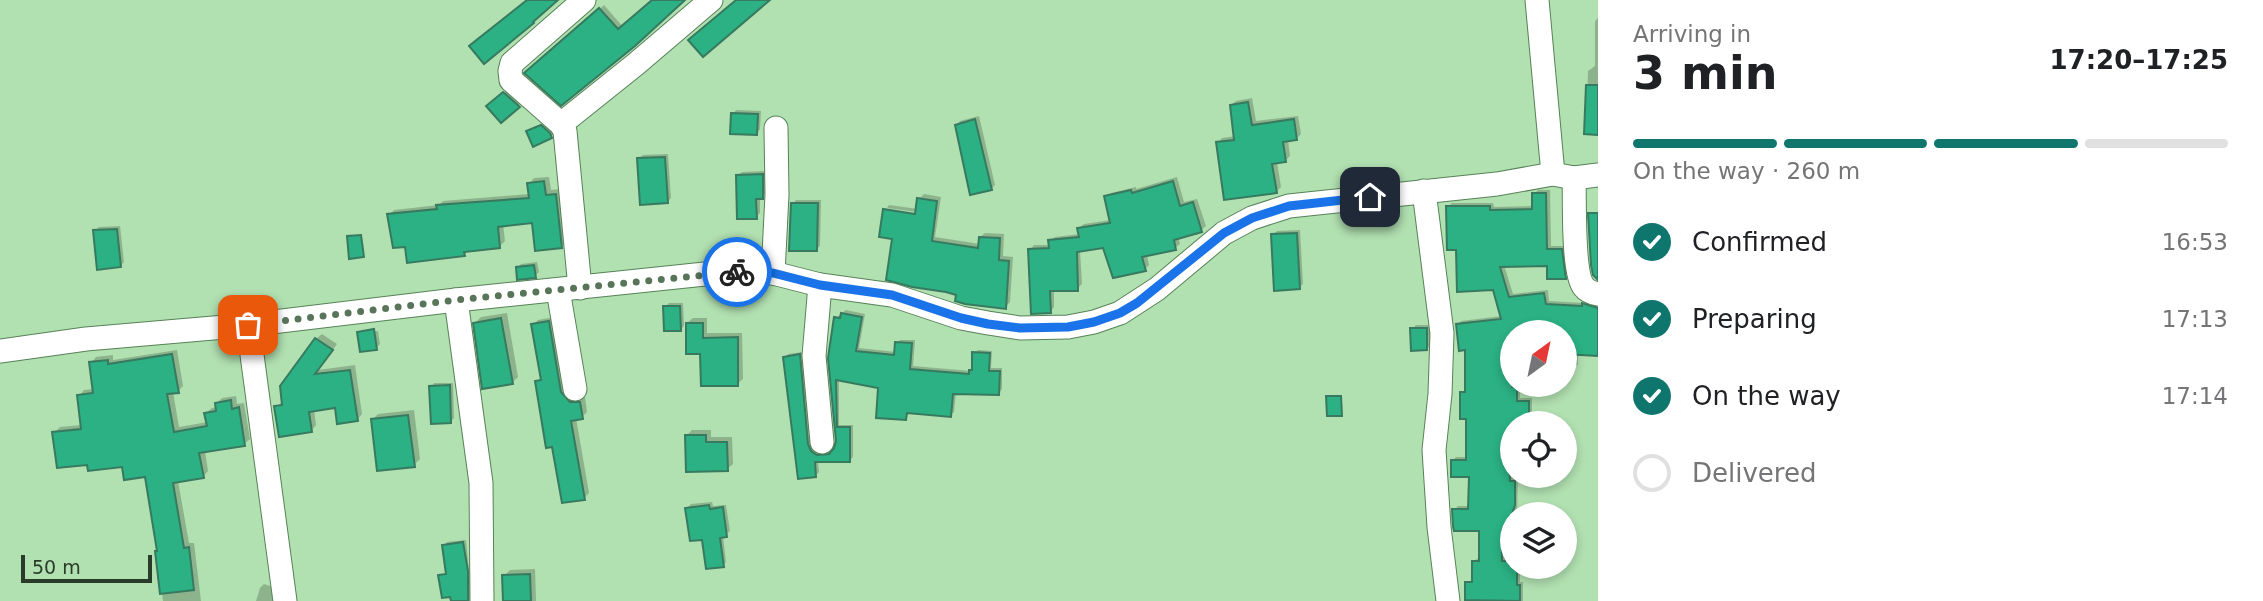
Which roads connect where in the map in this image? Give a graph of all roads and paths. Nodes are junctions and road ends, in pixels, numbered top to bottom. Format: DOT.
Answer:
graph roads {
  1 [pos="584,0"];
  2 [pos="711,0"];
  3 [pos="1537,0"];
  4 [pos="561,124"];
  5 [pos="776,128"];
  6 [pos="1598,175"];
  7 [pos="1564,176"];
  8 [pos="1424,191"];
  9 [pos="773,273"];
  10 [pos="820,285"];
  11 [pos="569,289"];
  12 [pos="1598,294"];
  13 [pos="456,300"];
  14 [pos="248,325"];
  15 [pos="0,351"];
  16 [pos="575,389"];
  17 [pos="822,442"];
  18 [pos="285,601"];
  19 [pos="482,601"];
  20 [pos="1448,601"];
  1 -- 4 [label="street"];
  2 -- 4 [label="street"];
  3 -- 7 [label="street"];
  4 -- 11 [label="street"];
  5 -- 9 [label="street"];
  6 -- 7 [label="street"];
  7 -- 8 [label="street"];
  7 -- 12 [label="street"];
  8 -- 10 [label="street"];
  8 -- 20 [label="street"];
  9 -- 10 [label="street"];
  9 -- 11 [label="street"];
  10 -- 17 [label="street"];
  11 -- 13 [label="street"];
  11 -- 16 [label="street"];
  13 -- 14 [label="street"];
  13 -- 19 [label="street"];
  14 -- 15 [label="street"];
  14 -- 18 [label="street"];
}
